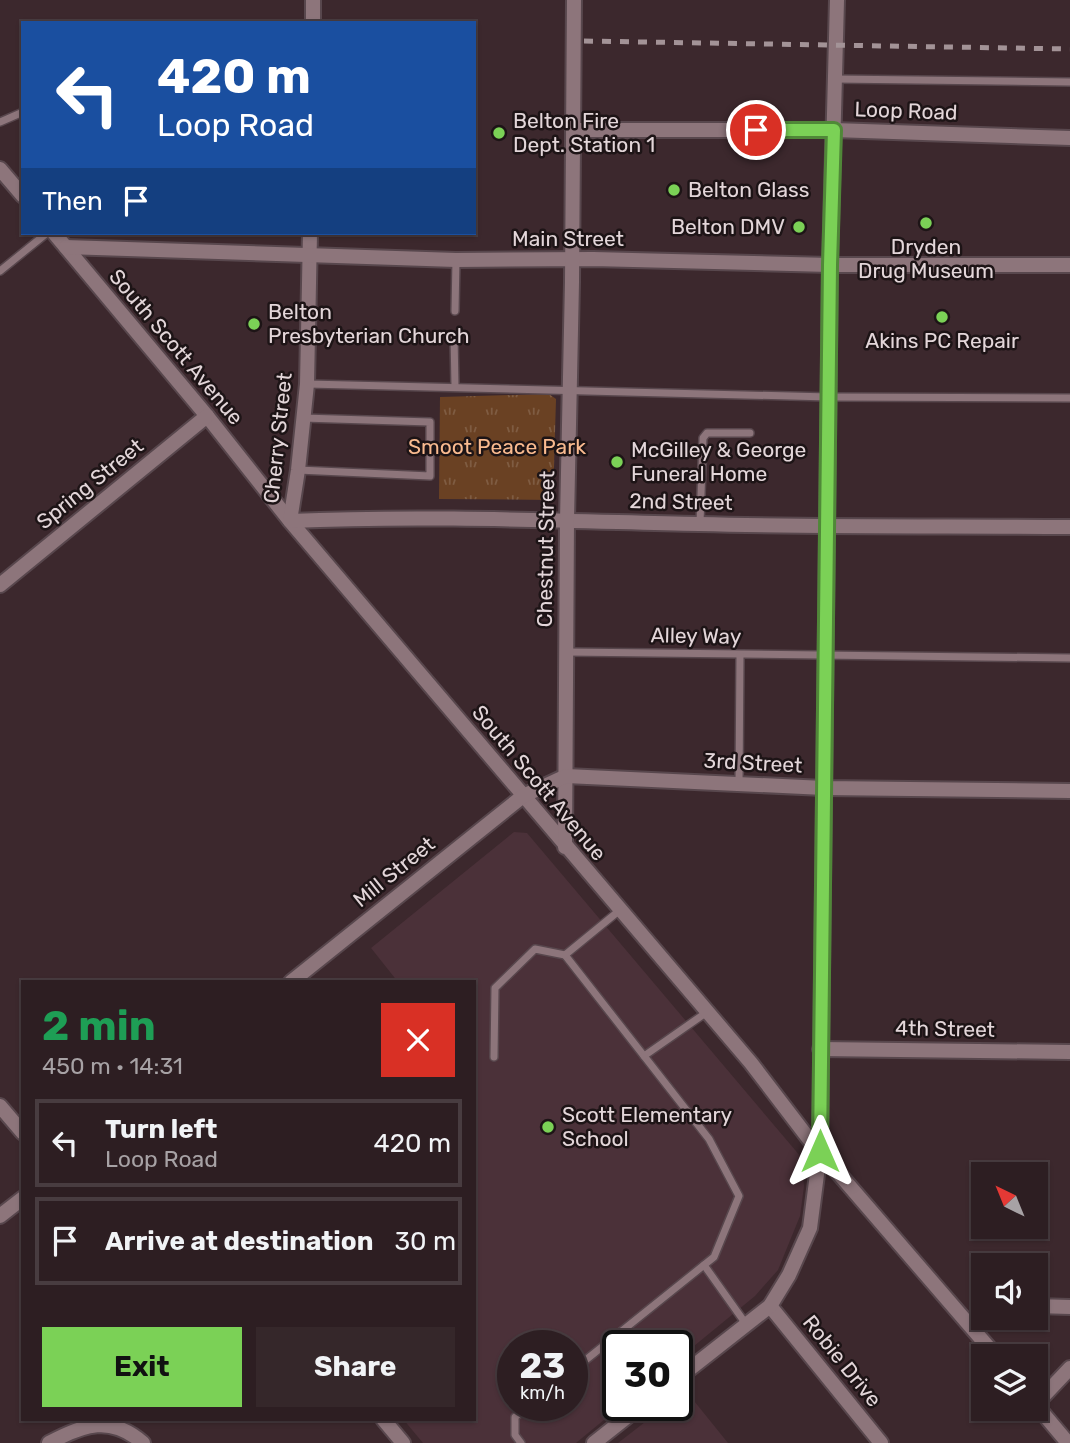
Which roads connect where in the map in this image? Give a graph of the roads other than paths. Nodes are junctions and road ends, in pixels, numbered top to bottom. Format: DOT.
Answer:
graph roads {
  1 [pos="313,0"];
  2 [pos="574,0"];
  3 [pos="837,0"];
  4 [pos="313,21"];
  5 [pos="835,79"];
  6 [pos="1070,82"];
  7 [pos="21,113"];
  8 [pos="0,122"];
  9 [pos="573,130"];
  10 [pos="834,130"];
  11 [pos="1070,138"];
  12 [pos="0,169"];
  13 [pos="21,194"];
  14 [pos="45,235"];
  15 [pos="56,235"];
  16 [pos="310,235"];
  17 [pos="66,247"];
  18 [pos="310,254"];
  19 [pos="572,259"];
  20 [pos="456,260"];
  21 [pos="830,265"];
  22 [pos="1070,265"];
  23 [pos="0,271"];
  24 [pos="455,311"];
  25 [pos="454,337"];
  26 [pos="307,384"];
  27 [pos="455,386"];
  28 [pos="570,388"];
  29 [pos="829,397"];
  30 [pos="1070,398"];
  31 [pos="207,416"];
  32 [pos="303,418"];
  33 [pos="750,433"];
  34 [pos="298,470"];
  35 [pos="567,520"];
  36 [pos="290,521"];
  37 [pos="700,524"];
  38 [pos="827,526"];
  39 [pos="1070,527"];
  40 [pos="0,585"];
  41 [pos="566,652"];
  42 [pos="740,655"];
  43 [pos="825,655"];
  44 [pos="1070,659"];
  45 [pos="566,776"];
  46 [pos="739,784"];
  47 [pos="824,788"];
  48 [pos="1070,791"];
  49 [pos="523,796"];
  50 [pos="565,847"];
  51 [pos="620,911"];
  52 [pos="565,955"];
  53 [pos="293,980"];
  54 [pos="707,1012"];
  55 [pos="820,1049"];
  56 [pos="1070,1052"];
  57 [pos="644,1056"];
  58 [pos="495,1057"];
  59 [pos="0,1106"];
  60 [pos="21,1131"];
  61 [pos="820,1151"];
  62 [pos="21,1200"];
  63 [pos="0,1216"];
  64 [pos="704,1265"];
  65 [pos="770,1306"];
  66 [pos="1048,1306"];
  67 [pos="1070,1307"];
  68 [pos="747,1325"];
  69 [pos="986,1344"];
  70 [pos="588,1358"];
  71 [pos="693,1367"];
  72 [pos="1070,1368"];
  73 [pos="1048,1391"];
  74 [pos="1048,1419"];
  75 [pos="385,1421"];
  76 [pos="515,1421"];
  77 [pos="624,1421"];
  78 [pos="602,1441"];
  79 [pos="49,1443"];
  80 [pos="143,1443"];
  81 [pos="403,1443"];
  82 [pos="521,1443"];
  83 [pos="881,1443"];
  84 [pos="1068,1443"];
  1 -- 4 [label="street"];
  2 -- 9 [label="street, Chestnut Street"];
  3 -- 5 [label="street"];
  5 -- 6 [label="lane"];
  5 -- 10 [label="street"];
  7 -- 8 [label="lane"];
  9 -- 10 [label="street, Loop Road"];
  9 -- 19 [label="street, Chestnut Street"];
  10 -- 11 [label="street, Loop Road"];
  10 -- 21 [label="street"];
  12 -- 13 [label="street"];
  14 -- 23 [label="lane"];
  15 -- 17 [label="street, South Scott Avenue"];
  16 -- 18 [label="street, Cherry Street"];
  17 -- 18 [label="street, Main Street"];
  17 -- 31 [label="street, South Scott Avenue"];
  18 -- 20 [label="street, Main Street"];
  18 -- 26 [label="street, Cherry Street"];
  19 -- 20 [label="street, Main Street"];
  19 -- 21 [label="street, Main Street"];
  19 -- 28 [label="street, Chestnut Street"];
  20 -- 24 [label="lane"];
  21 -- 22 [label="street, Main Street"];
  21 -- 29 [label="street"];
  25 -- 27 [label="lane"];
  26 -- 27 [label="lane"];
  26 -- 32 [label="street, Cherry Street"];
  27 -- 28 [label="lane"];
  28 -- 29 [label="lane"];
  28 -- 35 [label="street, Chestnut Street"];
  29 -- 30 [label="lane"];
  29 -- 38 [label="street"];
  31 -- 36 [label="street, South Scott Avenue"];
  31 -- 40 [label="street, Spring Street"];
  32 -- 34 [label="street, Cherry Street"];
  32 -- 34 [label="lane"];
  33 -- 37 [label="lane"];
  34 -- 36 [label="street, Cherry Street"];
  35 -- 36 [label="street, 2nd Street"];
  35 -- 37 [label="street, 2nd Street"];
  35 -- 41 [label="street, Chestnut Street"];
  36 -- 49 [label="street, South Scott Avenue"];
  37 -- 38 [label="street, 2nd Street"];
  38 -- 39 [label="street, 2nd Street"];
  38 -- 43 [label="street"];
  41 -- 42 [label="lane, Alley Way"];
  41 -- 45 [label="street, Chestnut Street"];
  42 -- 43 [label="lane, Alley Way"];
  42 -- 46 [label="lane"];
  43 -- 44 [label="lane, Alley Way"];
  43 -- 47 [label="street"];
  45 -- 46 [label="street, 3rd Street"];
  45 -- 49 [label="street, 3rd Street"];
  45 -- 50 [label="street, Chestnut Street"];
  46 -- 47 [label="street, 3rd Street"];
  47 -- 48 [label="street, 3rd Street"];
  47 -- 55 [label="street"];
  49 -- 50 [label="street, South Scott Avenue"];
  49 -- 53 [label="street, Mill Street"];
  50 -- 51 [label="street, South Scott Avenue"];
  51 -- 52 [label="lane"];
  51 -- 54 [label="street, South Scott Avenue"];
  52 -- 57 [label="lane"];
  52 -- 58 [label="lane"];
  54 -- 57 [label="lane"];
  54 -- 61 [label="street, South Scott Avenue"];
  55 -- 56 [label="street, 4th Street"];
  55 -- 61 [label="street"];
  57 -- 64 [label="lane"];
  59 -- 60 [label="street"];
  61 -- 65 [label="street"];
  61 -- 69 [label="street, South Scott Avenue"];
  62 -- 63 [label="street"];
  64 -- 68 [label="lane"];
  64 -- 70 [label="lane"];
  65 -- 68 [label="street"];
  65 -- 83 [label="street, Robie Drive"];
  66 -- 67 [label="street"];
  68 -- 71 [label="street"];
  72 -- 73 [label="street"];
  74 -- 84 [label="street"];
  75 -- 81 [label="street"];
  76 -- 82 [label="lane"];
  77 -- 78 [label="street"];
  79 -- 80 [label="street"];
}
